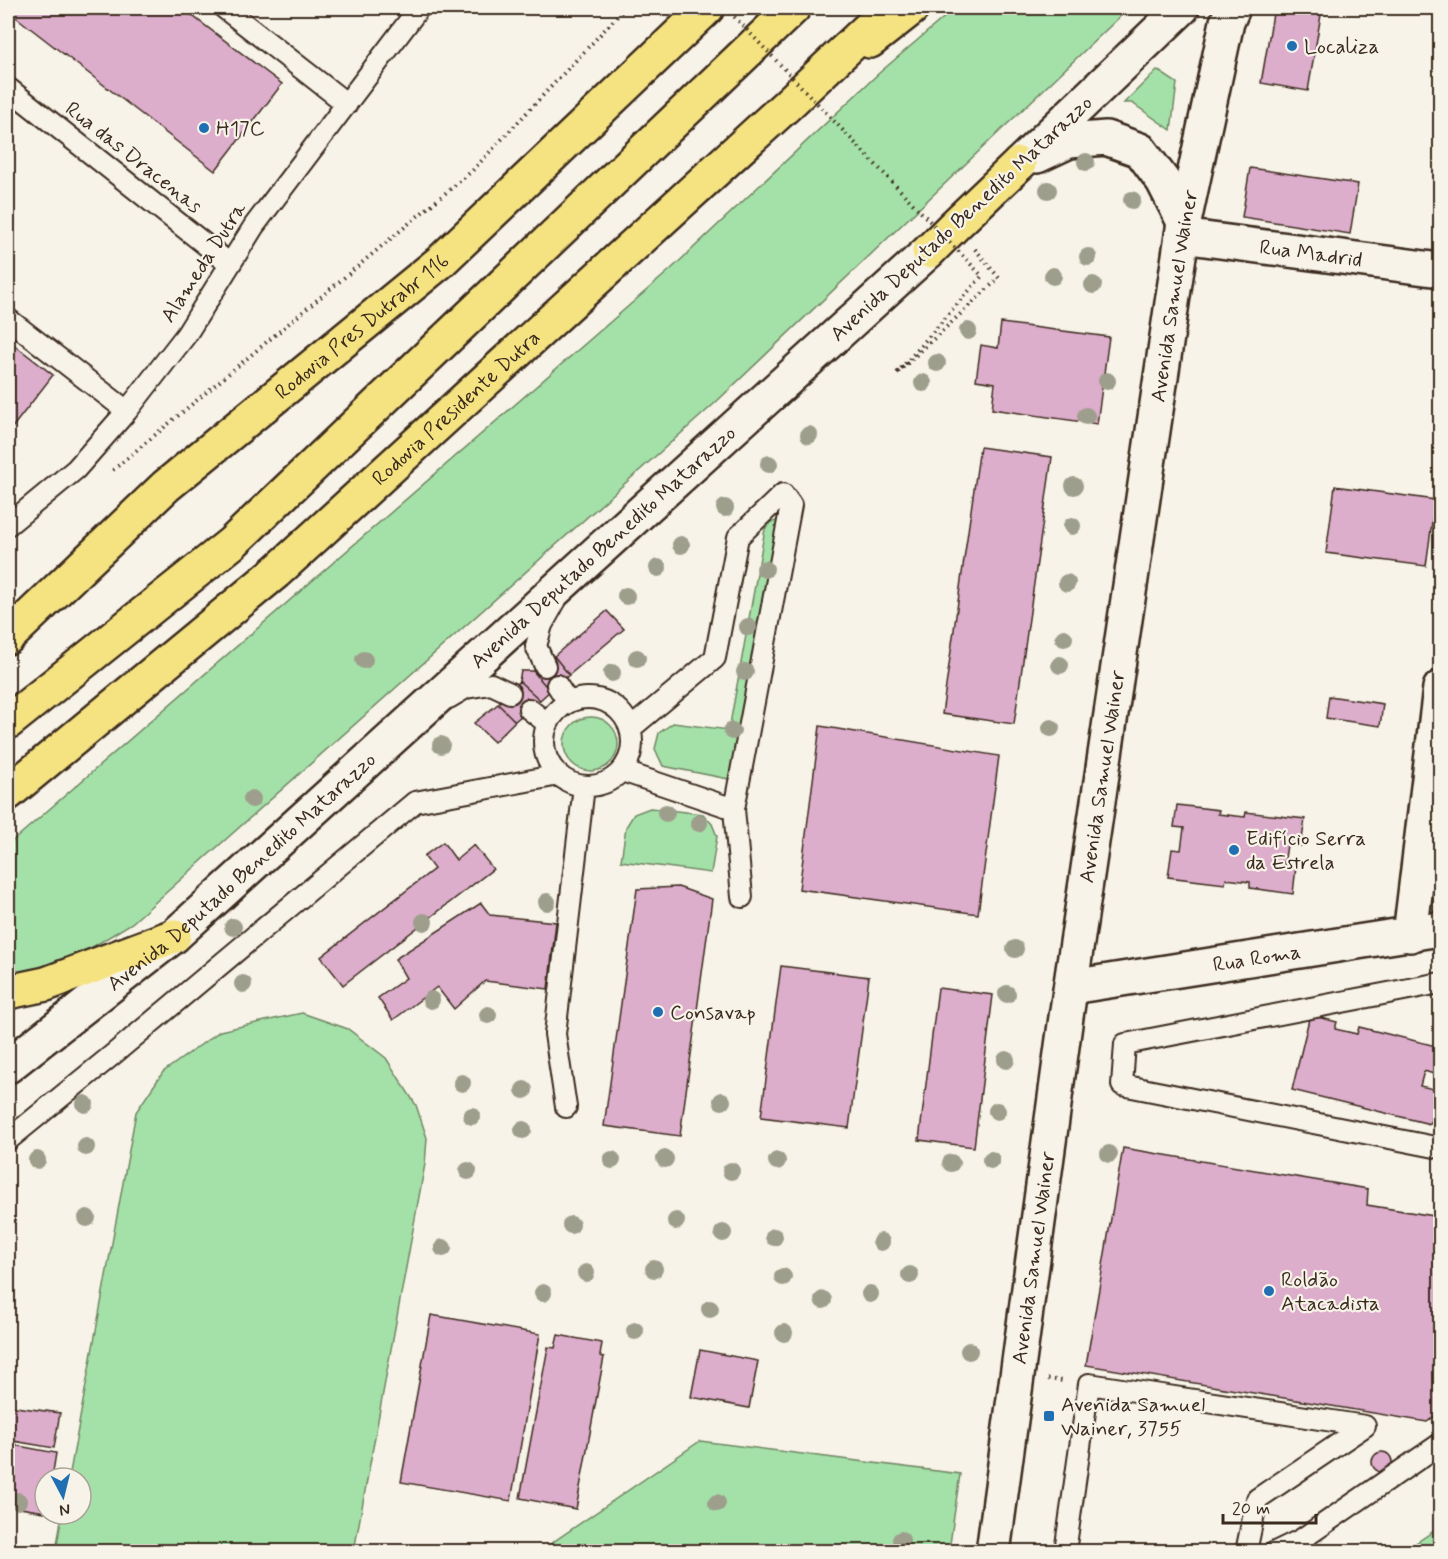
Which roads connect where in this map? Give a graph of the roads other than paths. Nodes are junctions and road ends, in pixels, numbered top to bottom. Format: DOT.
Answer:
graph roads {
  1 [pos="224,8"];
  2 [pos="419,8"];
  3 [pos="708,8"];
  4 [pos="793,8"];
  5 [pos="890,8"];
  6 [pos="912,8"];
  7 [pos="1182,8"];
  8 [pos="1233,8"];
  9 [pos="8,88"];
  10 [pos="347,104"];
  11 [pos="786,106"];
  12 [pos="1019,164"];
  13 [pos="1183,229"];
  14 [pos="230,264"];
  15 [pos="1440,270"];
  16 [pos="8,319"];
  17 [pos="127,411"];
  18 [pos="8,525"];
  19 [pos="567,580"];
  20 [pos="8,637"];
  21 [pos="545,666"];
  22 [pos="557,685"];
  23 [pos="1440,688"];
  24 [pos="510,693"];
  25 [pos="568,702"];
  26 [pos="529,709"];
  27 [pos="418,716"];
  28 [pos="8,722"];
  29 [pos="547,723"];
  30 [pos="631,728"];
  31 [pos="1438,730"];
  32 [pos="621,771"];
  33 [pos="559,775"];
  34 [pos="584,786"];
  35 [pos="8,793"];
  36 [pos="734,809"];
  37 [pos="742,897"];
  38 [pos="1425,932"];
  39 [pos="174,936"];
  40 [pos="1440,983"];
  41 [pos="1071,987"];
  42 [pos="8,992"];
  43 [pos="8,1066"];
  44 [pos="566,1107"];
  45 [pos="8,1140"];
  46 [pos="1440,1148"];
  47 [pos="1440,1444"];
  48 [pos="993,1551"];
  49 [pos="1065,1551"];
  50 [pos="1246,1551"];
  51 [pos="1275,1551"];
  1 -- 10 [label="lane"];
  2 -- 10 [label="lane, Alameda Dutra"];
  3 -- 20 [label="main road, Rodovia Pres Dutrabr 116"];
  4 -- 28 [label="main road"];
  5 -- 11 [label="main road, Rodovia Presidente Dutra"];
  6 -- 11 [label="main road"];
  7 -- 12 [label="main road, Avenida Deputado Benedito Matarazzo"];
  8 -- 13 [label="main road, Avenida Samuel Wainer"];
  9 -- 14 [label="lane, Rua das Dracenas"];
  10 -- 14 [label="lane, Alameda Dutra"];
  11 -- 35 [label="main road, Rodovia Presidente Dutra"];
  12 -- 13 [label="main road"];
  12 -- 19 [label="main road, Avenida Deputado Benedito Matarazzo"];
  13 -- 15 [label="main road, Rua Madrid"];
  13 -- 41 [label="main road, Avenida Samuel Wainer"];
  14 -- 17 [label="lane, Alameda Dutra"];
  16 -- 17 [label="lane"];
  17 -- 18 [label="lane, Alameda Dutra"];
  19 -- 21 [label="lane"];
  19 -- 27 [label="main road, Avenida Deputado Benedito Matarazzo"];
  22 -- 25 [label="lane"];
  23 -- 31 [label="main road"];
  24 -- 27 [label="lane"];
  25 -- 29 [label="lane"];
  25 -- 30 [label="lane"];
  26 -- 29 [label="lane"];
  27 -- 39 [label="main road, Avenida Deputado Benedito Matarazzo"];
  29 -- 33 [label="lane"];
  30 -- 32 [label="lane"];
  30 -- 36 [label="lane"];
  31 -- 38 [label="main road"];
  32 -- 34 [label="lane"];
  32 -- 36 [label="lane"];
  33 -- 34 [label="lane"];
  33 -- 45 [label="lane"];
  34 -- 44 [label="lane"];
  36 -- 37 [label="lane"];
  38 -- 41 [label="main road, Rua Roma"];
  39 -- 42 [label="main road"];
  39 -- 43 [label="main road, Avenida Deputado Benedito Matarazzo"];
  40 -- 46 [label="lane"];
  41 -- 48 [label="main road, Avenida Samuel Wainer"];
  47 -- 51 [label="lane"];
  49 -- 50 [label="lane"];
}
